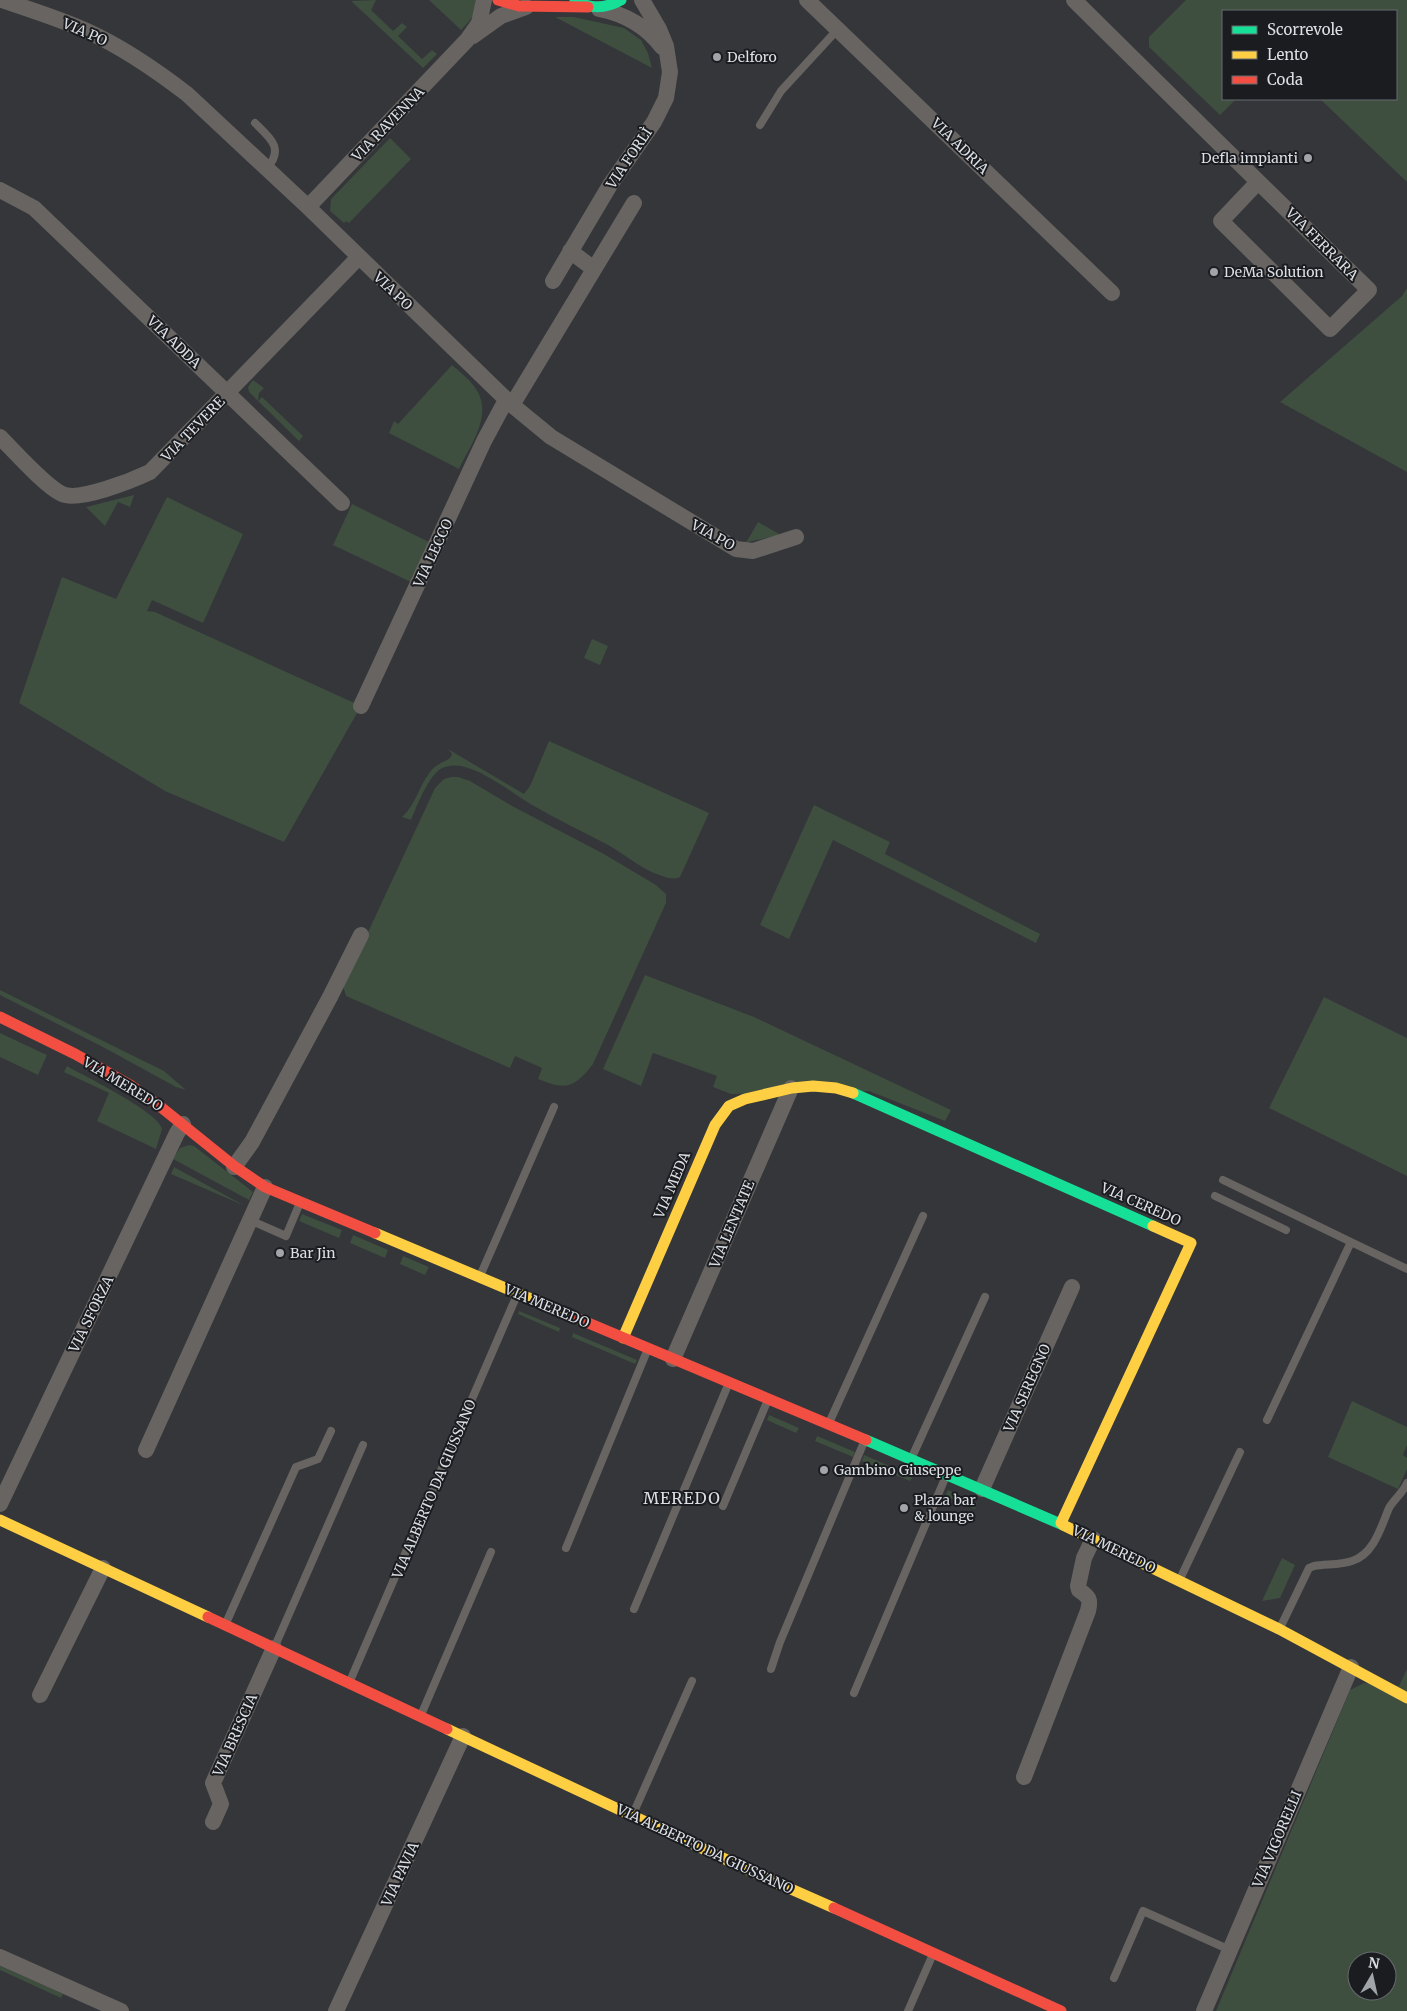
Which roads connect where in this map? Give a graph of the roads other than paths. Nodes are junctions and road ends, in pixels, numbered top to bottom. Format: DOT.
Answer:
graph roads {
  1 [pos="2,0"];
  2 [pos="484,0"];
  3 [pos="498,0"];
  4 [pos="574,0"];
  5 [pos="621,0"];
  6 [pos="642,0"];
  7 [pos="807,0"];
  8 [pos="1074,0"];
  9 [pos="528,6"];
  10 [pos="591,7"];
  11 [pos="838,29"];
  12 [pos="467,40"];
  13 [pos="668,58"];
  14 [pos="255,123"];
  15 [pos="760,124"];
  16 [pos="267,168"];
  17 [pos="1258,182"];
  18 [pos="0,190"];
  19 [pos="634,203"];
  20 [pos="308,207"];
  21 [pos="570,251"];
  22 [pos="358,258"];
  23 [pos="594,269"];
  24 [pos="553,281"];
  25 [pos="1112,293"];
  26 [pos="227,393"];
  27 [pos="509,402"];
  28 [pos="0,437"];
  29 [pos="342,503"];
  30 [pos="796,537"];
  31 [pos="362,706"];
  32 [pos="361,934"];
  33 [pos="0,1018"];
  34 [pos="791,1088"];
  35 [pos="554,1107"];
  36 [pos="183,1124"];
  37 [pos="234,1167"];
  38 [pos="1223,1180"];
  39 [pos="265,1187"];
  40 [pos="1215,1196"];
  41 [pos="300,1203"];
  42 [pos="923,1216"];
  43 [pos="249,1220"];
  44 [pos="1286,1230"];
  45 [pos="1351,1242"];
  46 [pos="1407,1269"];
  47 [pos="479,1277"];
  48 [pos="1072,1287"];
  49 [pos="518,1294"];
  50 [pos="985,1297"];
  51 [pos="623,1338"];
  52 [pos="648,1349"];
  53 [pos="673,1359"];
  54 [pos="729,1383"];
  55 [pos="768,1399"];
  56 [pos="1267,1420"];
  57 [pos="829,1424"];
  58 [pos="331,1430"];
  59 [pos="865,1440"];
  60 [pos="363,1445"];
  61 [pos="146,1450"];
  62 [pos="1240,1452"];
  63 [pos="911,1459"];
  64 [pos="947,1474"];
  65 [pos="1407,1483"];
  66 [pos="982,1489"];
  67 [pos="0,1504"];
  68 [pos="723,1506"];
  69 [pos="0,1520"];
  70 [pos="1061,1523"];
  71 [pos="1093,1539"];
  72 [pos="566,1548"];
  73 [pos="491,1552"];
  74 [pos="103,1568"];
  75 [pos="1180,1581"];
  76 [pos="634,1609"];
  77 [pos="225,1625"];
  78 [pos="1279,1629"];
  79 [pos="274,1648"];
  80 [pos="1351,1667"];
  81 [pos="771,1669"];
  82 [pos="692,1681"];
  83 [pos="350,1683"];
  84 [pos="854,1693"];
  85 [pos="40,1695"];
  86 [pos="1407,1698"];
  87 [pos="420,1716"];
  88 [pos="463,1736"];
  89 [pos="1024,1777"];
  90 [pos="632,1816"];
  91 [pos="213,1822"];
  92 [pos="1230,1950"];
  93 [pos="934,1952"];
  94 [pos="0,1957"];
  95 [pos="1114,1978"];
  96 [pos="1052,2009"];
  97 [pos="121,2011"];
  98 [pos="336,2011"];
  99 [pos="908,2011"];
  100 [pos="1204,2011"];
  1 -- 16 [label="street, VIA PO"];
  2 -- 12 [label="street, VIA RAVENNA"];
  3 -- 9 [label="street"];
  4 -- 10 [label="street"];
  5 -- 10 [label="street"];
  6 -- 13 [label="street, VIA FORLÌ"];
  7 -- 11 [label="street, VIA ADRIA"];
  8 -- 17 [label="street, VIA FERRARA"];
  9 -- 10 [label="street"];
  9 -- 12 [label="street, VIA RAVENNA"];
  10 -- 13 [label="street"];
  11 -- 15 [label="lane"];
  11 -- 25 [label="street, VIA ADRIA"];
  12 -- 20 [label="street, VIA RAVENNA"];
  13 -- 21 [label="street, VIA FORLÌ"];
  14 -- 16 [label="lane"];
  16 -- 20 [label="street, VIA PO"];
  17 -- 17 [label="street, VIA FERRARA"];
  18 -- 26 [label="street, VIA ADDA"];
  19 -- 23 [label="street"];
  20 -- 22 [label="street, VIA PO"];
  21 -- 23 [label="street"];
  21 -- 24 [label="street, VIA FORLÌ"];
  22 -- 26 [label="street, VIA TEVERE"];
  22 -- 27 [label="street, VIA PO"];
  23 -- 27 [label="street"];
  26 -- 28 [label="street, VIA TEVERE"];
  26 -- 29 [label="street, VIA ADDA"];
  27 -- 30 [label="street, VIA PO"];
  27 -- 31 [label="street, VIA LECCO"];
  32 -- 37 [label="street"];
  33 -- 36 [label="street, VIA MEREDO"];
  34 -- 51 [label="street, VIA MEDA"];
  34 -- 53 [label="street, VIA LENTATE"];
  34 -- 70 [label="street, VIA CEREDO"];
  35 -- 47 [label="lane"];
  36 -- 37 [label="street, VIA MEREDO"];
  36 -- 67 [label="street, VIA SFORZA"];
  37 -- 39 [label="street, VIA MEREDO"];
  38 -- 45 [label="lane"];
  39 -- 41 [label="street, VIA MEREDO"];
  39 -- 43 [label="street"];
  40 -- 44 [label="lane"];
  41 -- 43 [label="lane"];
  41 -- 47 [label="street, VIA MEREDO"];
  42 -- 57 [label="lane"];
  43 -- 61 [label="street"];
  45 -- 46 [label="lane"];
  45 -- 56 [label="lane"];
  47 -- 49 [label="street, VIA MEREDO"];
  48 -- 66 [label="street, VIA SEREGNO"];
  49 -- 51 [label="street, VIA MEREDO"];
  49 -- 83 [label="lane, VIA ALBERTO DA GIUSSANO"];
  50 -- 63 [label="lane"];
  51 -- 52 [label="street, VIA MEREDO"];
  52 -- 53 [label="street, VIA MEREDO"];
  52 -- 72 [label="lane"];
  53 -- 54 [label="street, VIA MEREDO"];
  54 -- 55 [label="street, VIA MEREDO"];
  54 -- 76 [label="lane"];
  55 -- 57 [label="street, VIA MEREDO"];
  55 -- 68 [label="lane"];
  57 -- 59 [label="street, VIA MEREDO"];
  58 -- 77 [label="lane"];
  59 -- 63 [label="street, VIA MEREDO"];
  59 -- 81 [label="lane"];
  60 -- 79 [label="lane"];
  62 -- 75 [label="lane"];
  63 -- 64 [label="street, VIA MEREDO"];
  64 -- 66 [label="street, VIA MEREDO"];
  64 -- 84 [label="lane"];
  65 -- 78 [label="lane"];
  66 -- 70 [label="street, VIA MEREDO"];
  69 -- 74 [label="street, VIA ALBERTO DA GIUSSANO"];
  70 -- 71 [label="street, VIA MEREDO"];
  71 -- 75 [label="street, VIA MEREDO"];
  71 -- 89 [label="street"];
  73 -- 87 [label="lane"];
  74 -- 77 [label="street, VIA ALBERTO DA GIUSSANO"];
  74 -- 85 [label="street"];
  75 -- 78 [label="street, VIA MEREDO"];
  77 -- 79 [label="street, VIA ALBERTO DA GIUSSANO"];
  78 -- 80 [label="street, VIA MEREDO"];
  79 -- 83 [label="street, VIA ALBERTO DA GIUSSANO"];
  79 -- 91 [label="street, VIA BRESCIA"];
  80 -- 86 [label="street, VIA MEREDO"];
  80 -- 92 [label="street, VIA VIGORELLI"];
  82 -- 90 [label="lane"];
  83 -- 87 [label="street, VIA ALBERTO DA GIUSSANO"];
  87 -- 88 [label="street, VIA ALBERTO DA GIUSSANO"];
  88 -- 90 [label="street, VIA ALBERTO DA GIUSSANO"];
  88 -- 98 [label="street, VIA PAVIA"];
  90 -- 93 [label="street, VIA ALBERTO DA GIUSSANO"];
  92 -- 95 [label="lane"];
  92 -- 100 [label="street, VIA VIGORELLI"];
  93 -- 96 [label="street, VIA ALBERTO DA GIUSSANO"];
  93 -- 99 [label="lane"];
  94 -- 97 [label="street"];
}
